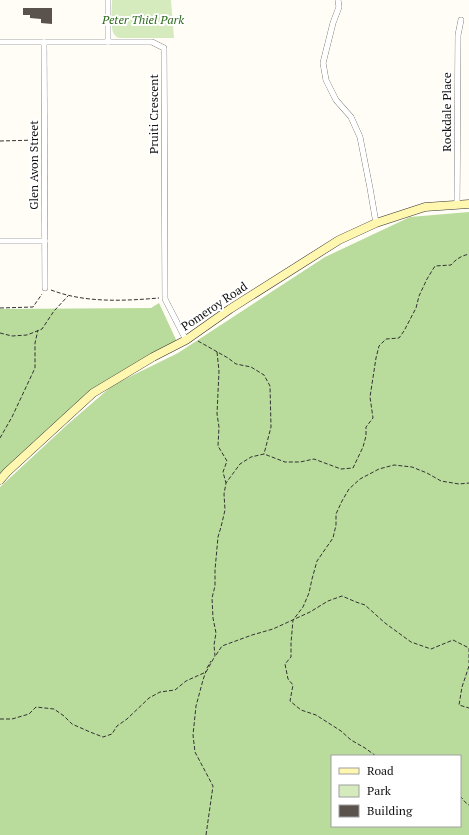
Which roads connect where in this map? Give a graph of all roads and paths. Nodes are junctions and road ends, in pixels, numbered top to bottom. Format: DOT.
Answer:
graph roads {
  1 [pos="108,0"];
  2 [pos="338,0"];
  3 [pos="462,20"];
  4 [pos="0,42"];
  5 [pos="44,42"];
  6 [pos="108,42"];
  7 [pos="44,140"];
  8 [pos="0,141"];
  9 [pos="469,204"];
  10 [pos="457,205"];
  11 [pos="376,223"];
  12 [pos="45,241"];
  13 [pos="0,242"];
  14 [pos="469,254"];
  15 [pos="45,288"];
  16 [pos="68,296"];
  17 [pos="165,297"];
  18 [pos="0,308"];
  19 [pos="38,330"];
  20 [pos="0,333"];
  21 [pos="188,338"];
  22 [pos="217,351"];
  23 [pos="0,438"];
  24 [pos="264,454"];
  25 [pos="0,480"];
  26 [pos="226,483"];
  27 [pos="469,483"];
  28 [pos="293,620"];
  29 [pos="215,656"];
  30 [pos="469,663"];
  31 [pos="469,666"];
  32 [pos="206,672"];
  33 [pos="469,708"];
  34 [pos="0,719"];
  35 [pos="375,755"];
  36 [pos="461,797"];
  37 [pos="469,805"];
  38 [pos="206,835"];
  1 -- 6 [label="street"];
  2 -- 11 [label="street"];
  3 -- 10 [label="street, Rockdale Place"];
  4 -- 5 [label="street, Pruiti Crescent"];
  5 -- 6 [label="street, Pruiti Crescent"];
  5 -- 7 [label="street, Glen Avon Street"];
  6 -- 17 [label="street, Pruiti Crescent"];
  7 -- 8 [label="path"];
  7 -- 12 [label="street, Glen Avon Street"];
  9 -- 10 [label="street, Pomeroy Road"];
  10 -- 11 [label="street, Pomeroy Road"];
  11 -- 21 [label="street, Pomeroy Road"];
  12 -- 13 [label="street"];
  12 -- 15 [label="street, Glen Avon Street"];
  14 -- 24 [label="path"];
  15 -- 16 [label="path"];
  15 -- 18 [label="path"];
  16 -- 17 [label="path"];
  16 -- 19 [label="path"];
  17 -- 21 [label="street, Pruiti Crescent"];
  19 -- 20 [label="path"];
  19 -- 23 [label="path"];
  21 -- 22 [label="path"];
  21 -- 25 [label="street, Pomeroy Road"];
  22 -- 24 [label="path"];
  22 -- 26 [label="path"];
  24 -- 26 [label="path"];
  26 -- 29 [label="path"];
  27 -- 28 [label="path"];
  28 -- 29 [label="path"];
  28 -- 30 [label="path"];
  28 -- 35 [label="path"];
  29 -- 32 [label="path"];
  31 -- 33 [label="path"];
  32 -- 34 [label="path"];
  32 -- 38 [label="path"];
  36 -- 37 [label="path"];
}
